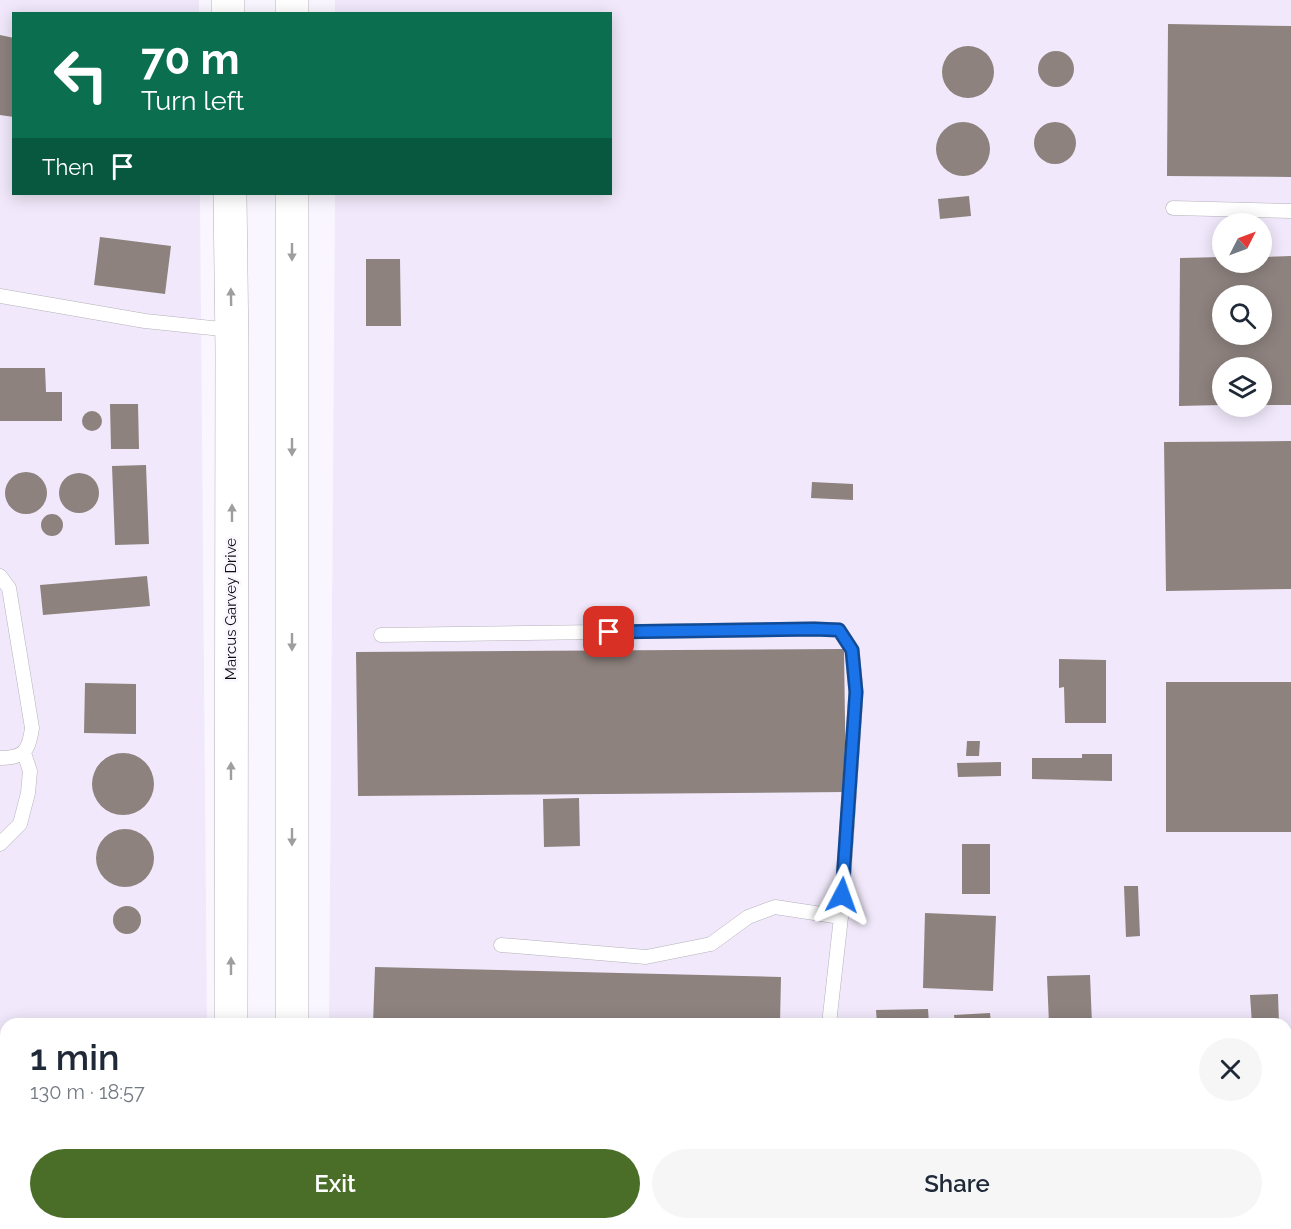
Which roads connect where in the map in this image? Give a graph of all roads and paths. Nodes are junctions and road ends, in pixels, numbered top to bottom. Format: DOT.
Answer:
graph roads {
  1 [pos="230,195"];
  2 [pos="292,195"];
  3 [pos="1173,208"];
  4 [pos="1291,210"];
  5 [pos="0,296"];
  6 [pos="231,330"];
  7 [pos="0,576"];
  8 [pos="381,635"];
  9 [pos="24,753"];
  10 [pos="0,758"];
  11 [pos="0,844"];
  12 [pos="841,917"];
  13 [pos="501,945"];
  14 [pos="231,1018"];
  15 [pos="292,1018"];
  16 [pos="830,1018"];
  6 -- 1 [label="main road, Marcus Garvey Drive, one-way"];
  2 -- 15 [label="main road, one-way"];
  3 -- 4 [label="lane"];
  5 -- 6 [label="lane"];
  14 -- 6 [label="main road, Marcus Garvey Drive, one-way"];
  7 -- 9 [label="lane"];
  8 -- 12 [label="lane"];
  9 -- 10 [label="lane"];
  9 -- 11 [label="lane"];
  12 -- 13 [label="lane"];
  12 -- 16 [label="lane"];
}
